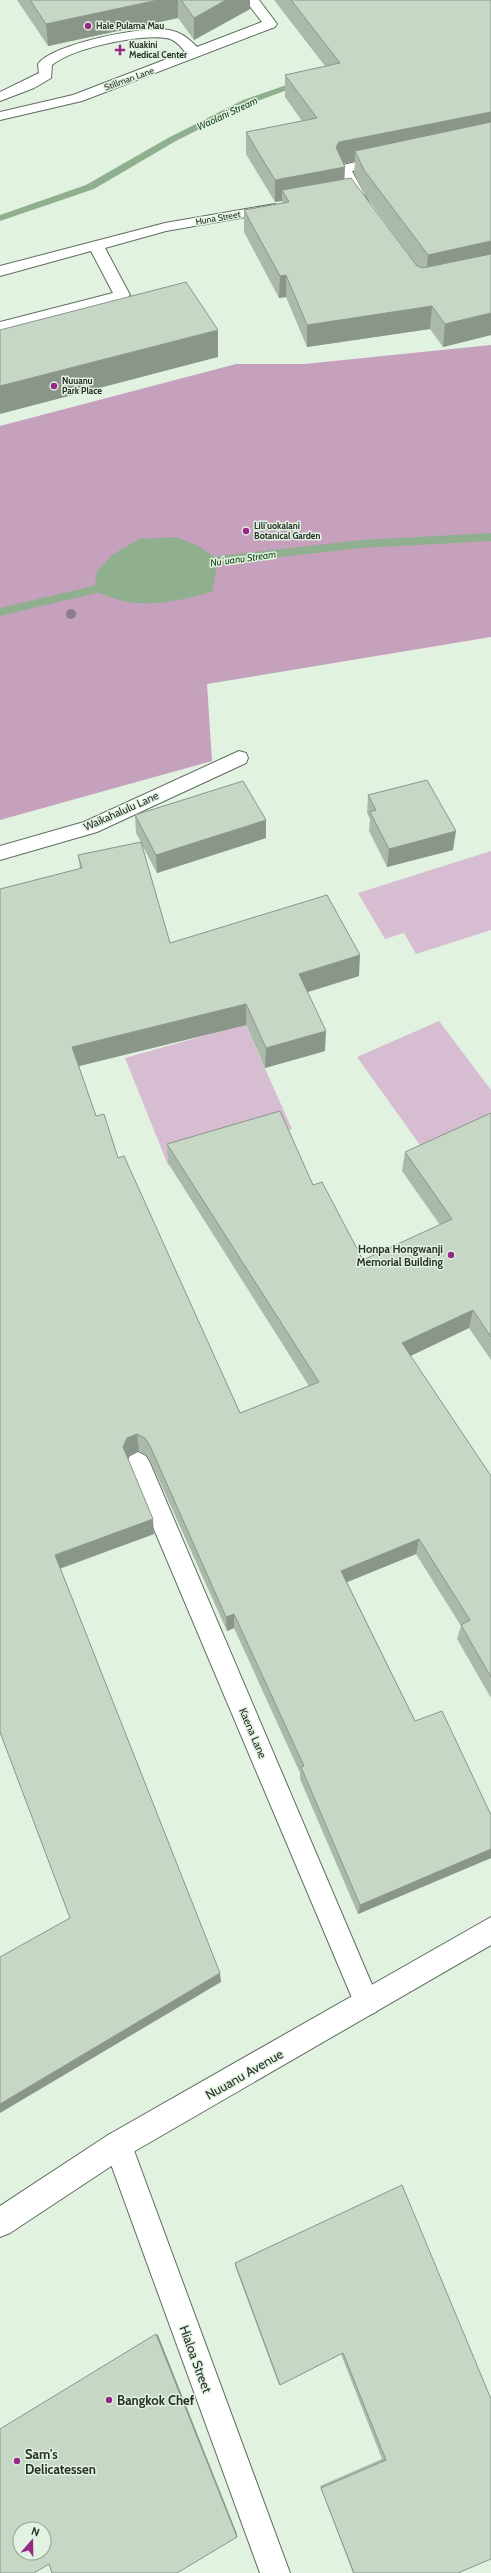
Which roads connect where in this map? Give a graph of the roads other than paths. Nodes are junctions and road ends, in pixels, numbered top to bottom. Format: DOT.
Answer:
graph roads {
  1 [pos="252,0"];
  2 [pos="196,54"];
  3 [pos="46,75"];
  4 [pos="0,97"];
  5 [pos="77,98"];
  6 [pos="0,116"];
  7 [pos="397,157"];
  8 [pos="355,194"];
  9 [pos="340,197"];
  10 [pos="286,206"];
  11 [pos="374,220"];
  12 [pos="96,246"];
  13 [pos="0,271"];
  14 [pos="0,327"];
  15 [pos="239,758"];
  16 [pos="0,853"];
  17 [pos="138,1463"];
  18 [pos="491,1930"];
  19 [pos="367,2003"];
  20 [pos="118,2145"];
  21 [pos="0,2223"];
  22 [pos="275,2573"];
  1 -- 2 [label="street, Stillman Lane"];
  2 -- 3 [label="street"];
  2 -- 5 [label="street, Stillman Lane"];
  3 -- 4 [label="street"];
  3 -- 5 [label="street"];
  5 -- 6 [label="street, Stillman Lane"];
  7 -- 8 [label="street"];
  8 -- 9 [label="street"];
  8 -- 11 [label="street"];
  10 -- 12 [label="street, Huna Street"];
  12 -- 13 [label="street, Huna Street"];
  12 -- 14 [label="street"];
  15 -- 16 [label="street, Waikahalulu Lane"];
  17 -- 19 [label="street, Kaena Lane"];
  18 -- 19 [label="street, Nuuanu Avenue"];
  19 -- 20 [label="street, Nuuanu Avenue"];
  20 -- 21 [label="street, Nuuanu Avenue"];
  20 -- 22 [label="street, Hialoa Street"];
}
